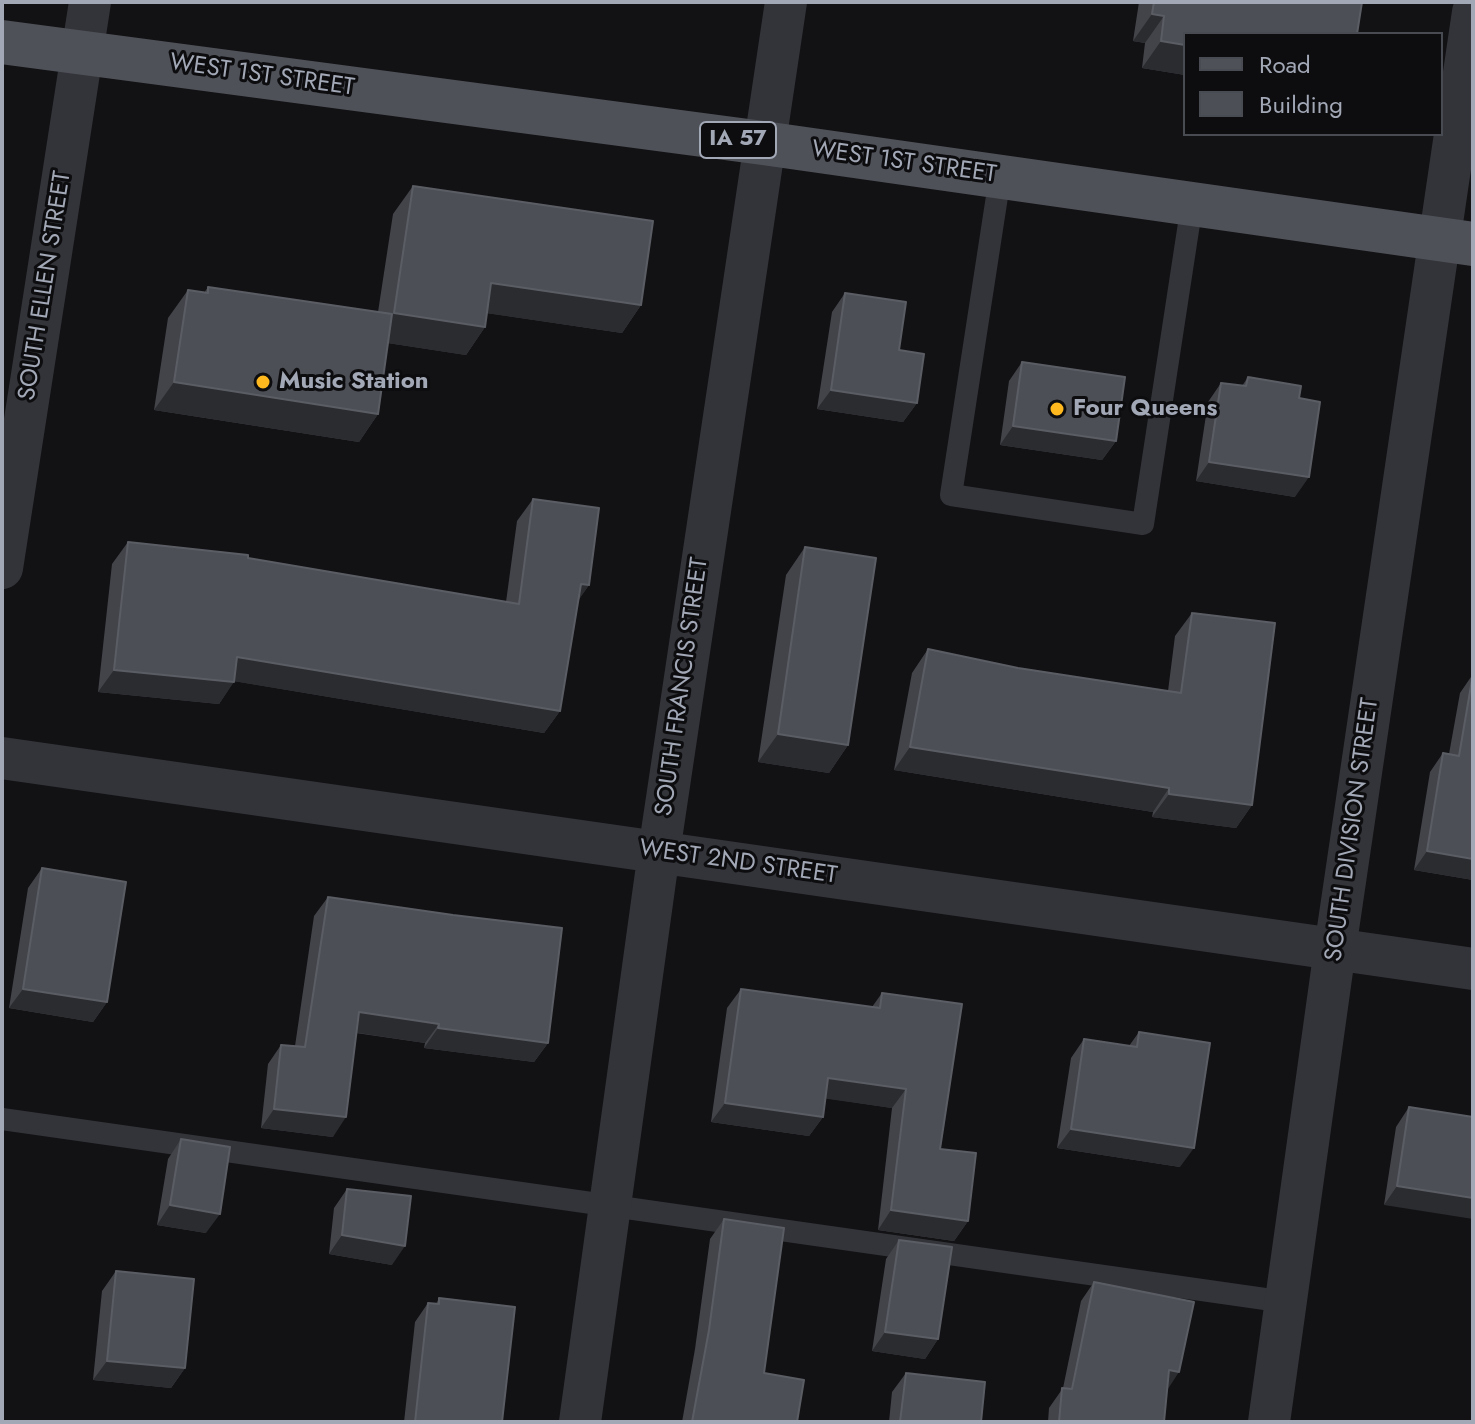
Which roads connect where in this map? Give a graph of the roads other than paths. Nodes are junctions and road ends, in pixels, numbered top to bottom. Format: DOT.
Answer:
graph roads {
  1 [pos="90,2"];
  2 [pos="786,2"];
  3 [pos="1473,12"];
  4 [pos="2,42"];
  5 [pos="82,52"];
  6 [pos="763,143"];
  7 [pos="1000,177"];
  8 [pos="1192,204"];
  9 [pos="1457,242"];
  10 [pos="2,568"];
  11 [pos="2,758"];
  12 [pos="659,852"];
  13 [pos="1335,949"];
  14 [pos="1473,969"];
  15 [pos="2,1119"];
  16 [pos="610,1205"];
  17 [pos="1286,1302"];
  18 [pos="580,1422"];
  19 [pos="1269,1422"];
  1 -- 5 [label="street, SOUTH ELLEN STREET"];
  2 -- 6 [label="street, SOUTH FRANCIS STREET"];
  3 -- 9 [label="street, SOUTH DIVISION STREET"];
  4 -- 5 [label="main road, WEST 1ST STREET / IA 57"];
  5 -- 6 [label="main road, WEST 1ST STREET / IA 57"];
  5 -- 10 [label="street, SOUTH ELLEN STREET"];
  6 -- 7 [label="main road, WEST 1ST STREET / IA 57"];
  6 -- 12 [label="street, SOUTH FRANCIS STREET"];
  7 -- 8 [label="main road, WEST 1ST STREET / IA 57"];
  7 -- 8 [label="lane"];
  8 -- 9 [label="main road, WEST 1ST STREET / IA 57"];
  9 -- 13 [label="street, SOUTH DIVISION STREET"];
  11 -- 12 [label="street, WEST 2ND STREET"];
  12 -- 13 [label="street, WEST 2ND STREET"];
  12 -- 16 [label="street, SOUTH FRANCIS STREET"];
  13 -- 14 [label="street, WEST 2ND STREET"];
  13 -- 17 [label="street, SOUTH DIVISION STREET"];
  15 -- 16 [label="lane"];
  16 -- 17 [label="lane"];
  16 -- 18 [label="street, SOUTH FRANCIS STREET"];
  17 -- 19 [label="street, SOUTH DIVISION STREET"];
}
